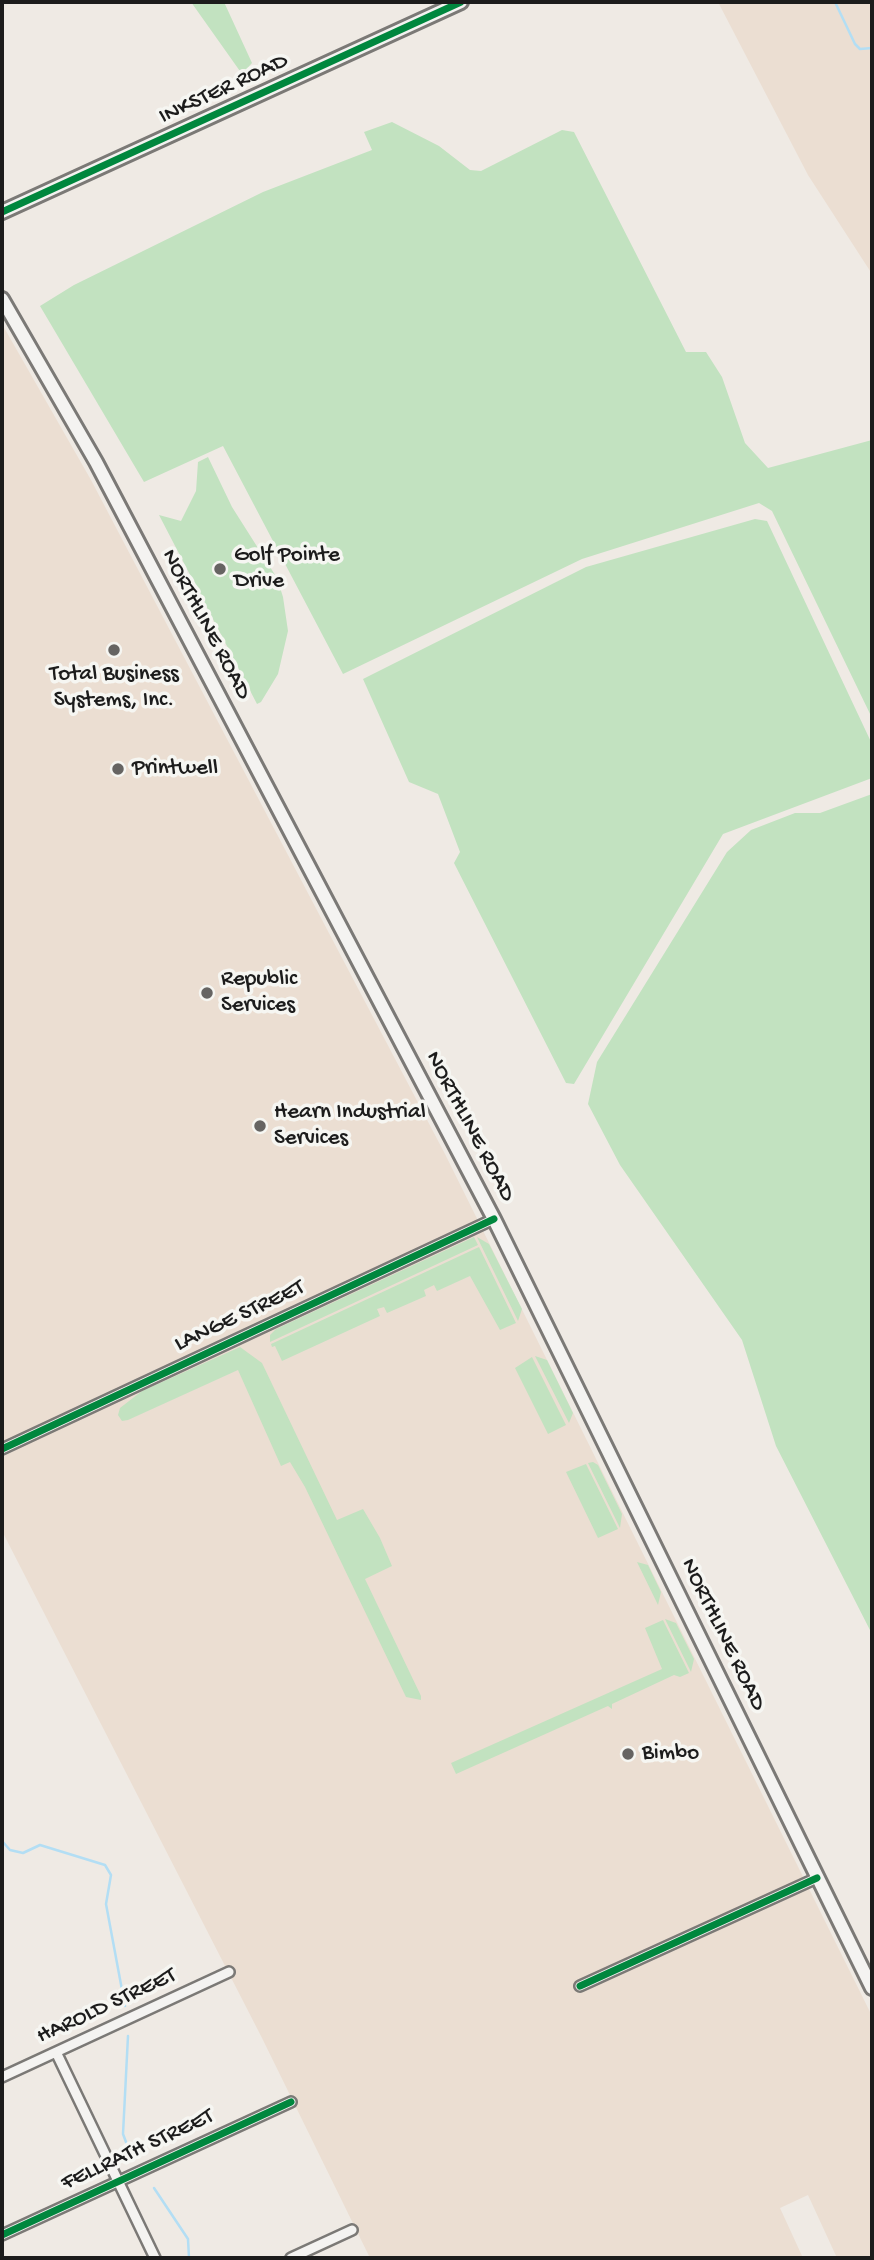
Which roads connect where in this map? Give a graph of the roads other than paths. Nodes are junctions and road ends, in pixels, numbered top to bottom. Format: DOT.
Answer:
graph roads {
  1 [pos="461,2"];
  2 [pos="2,212"];
  3 [pos="2,299"];
  4 [pos="494,1219"];
  5 [pos="2,1449"];
  6 [pos="817,1878"];
  7 [pos="229,1972"];
  8 [pos="580,1986"];
  9 [pos="872,1988"];
  10 [pos="55,2052"];
  11 [pos="2,2077"];
  12 [pos="291,2102"];
  13 [pos="118,2182"];
  14 [pos="352,2230"];
  15 [pos="2,2235"];
  16 [pos="155,2258"];
  17 [pos="291,2258"];
  1 -- 2 [label="main road, INKSTER ROAD"];
  3 -- 4 [label="main road, NORTHLINE ROAD"];
  4 -- 5 [label="street, LANGE STREET"];
  4 -- 6 [label="main road, NORTHLINE ROAD"];
  6 -- 8 [label="street"];
  6 -- 9 [label="main road, NORTHLINE ROAD"];
  7 -- 10 [label="street, HAROLD STREET"];
  10 -- 11 [label="street, HAROLD STREET"];
  10 -- 13 [label="street"];
  12 -- 13 [label="street, FELLRATH STREET"];
  13 -- 15 [label="street, FELLRATH STREET"];
  13 -- 16 [label="street"];
  14 -- 17 [label="street"];
}
